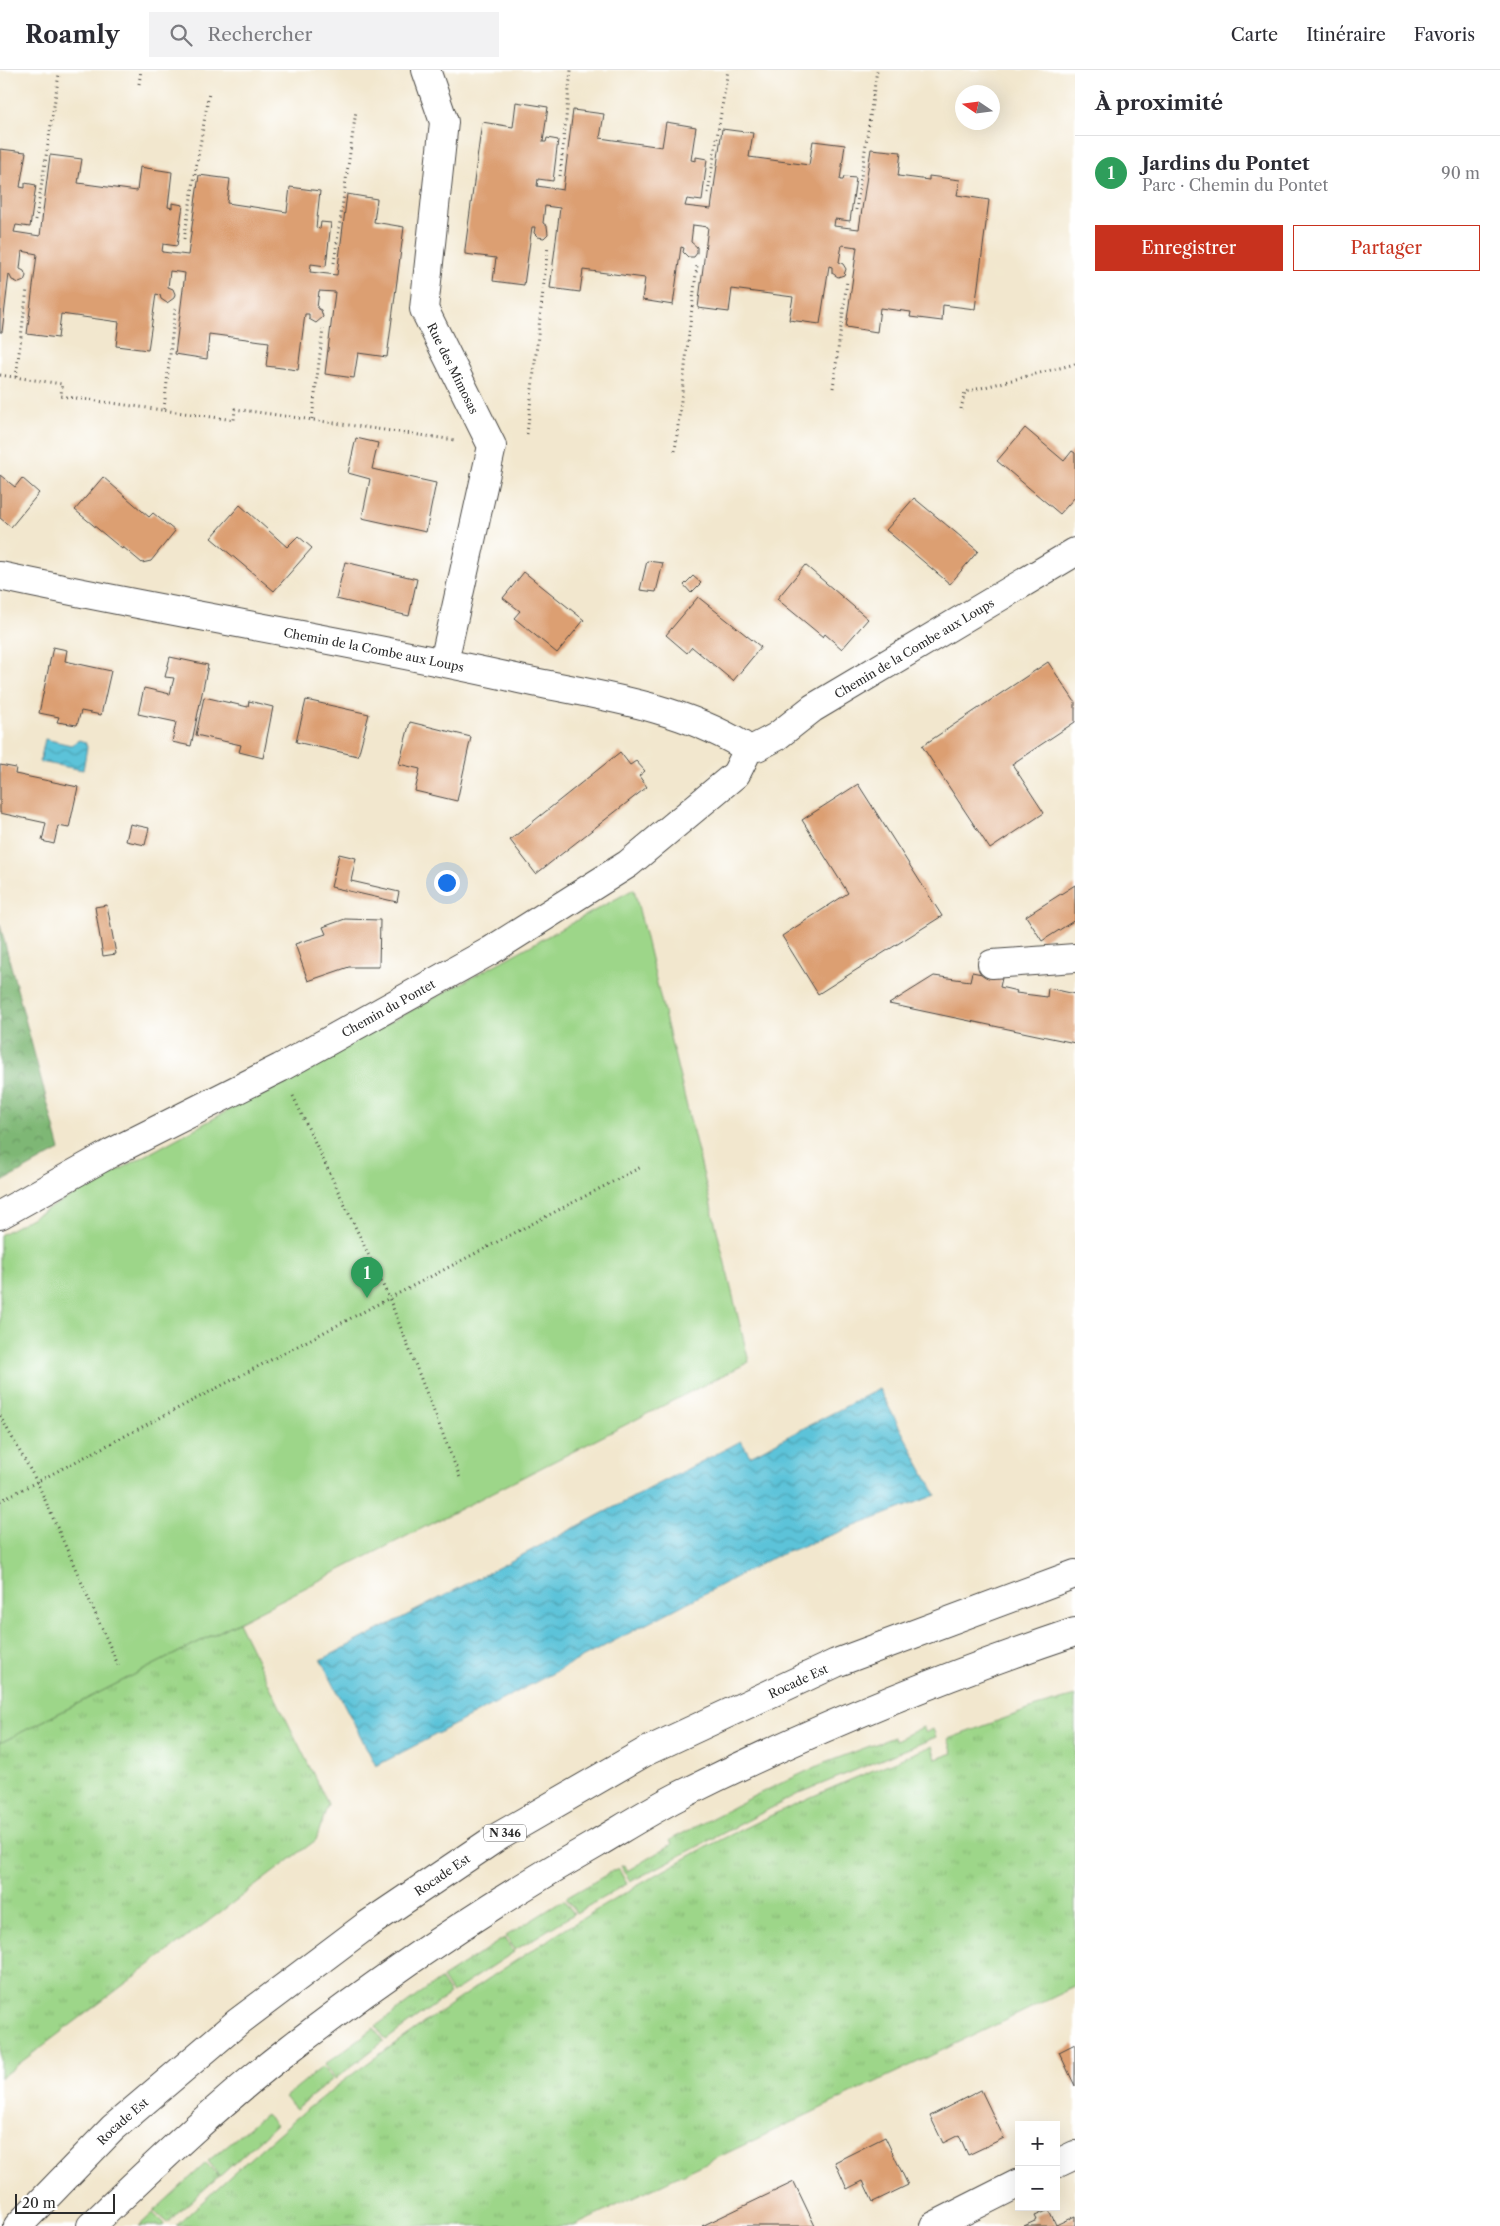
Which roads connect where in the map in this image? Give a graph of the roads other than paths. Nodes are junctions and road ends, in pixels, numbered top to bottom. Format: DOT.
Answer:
graph roads {
  1 [pos="426,70"];
  2 [pos="1075,552"];
  3 [pos="0,576"];
  4 [pos="444,662"];
  5 [pos="748,749"];
  6 [pos="1075,958"];
  7 [pos="992,964"];
  8 [pos="0,1215"];
  9 [pos="1075,1574"];
  10 [pos="1075,1632"];
  11 [pos="1075,2155"];
  12 [pos="1060,2162"];
  13 [pos="1015,2185"];
  14 [pos="18,2226"];
  15 [pos="92,2226"];
  16 [pos="934,2226"];
  1 -- 4 [label="main road, Rue des Mimosas"];
  2 -- 5 [label="main road, Chemin de la Combe aux Loups"];
  3 -- 4 [label="main road, Chemin de la Combe aux Loups"];
  4 -- 5 [label="main road, Chemin de la Combe aux Loups"];
  5 -- 8 [label="main road, Chemin du Pontet"];
  6 -- 7 [label="main road"];
  9 -- 14 [label="main road, Rocade Est / N 346"];
  10 -- 15 [label="main road"];
  11 -- 12 [label="main road"];
  13 -- 16 [label="main road"];
}
